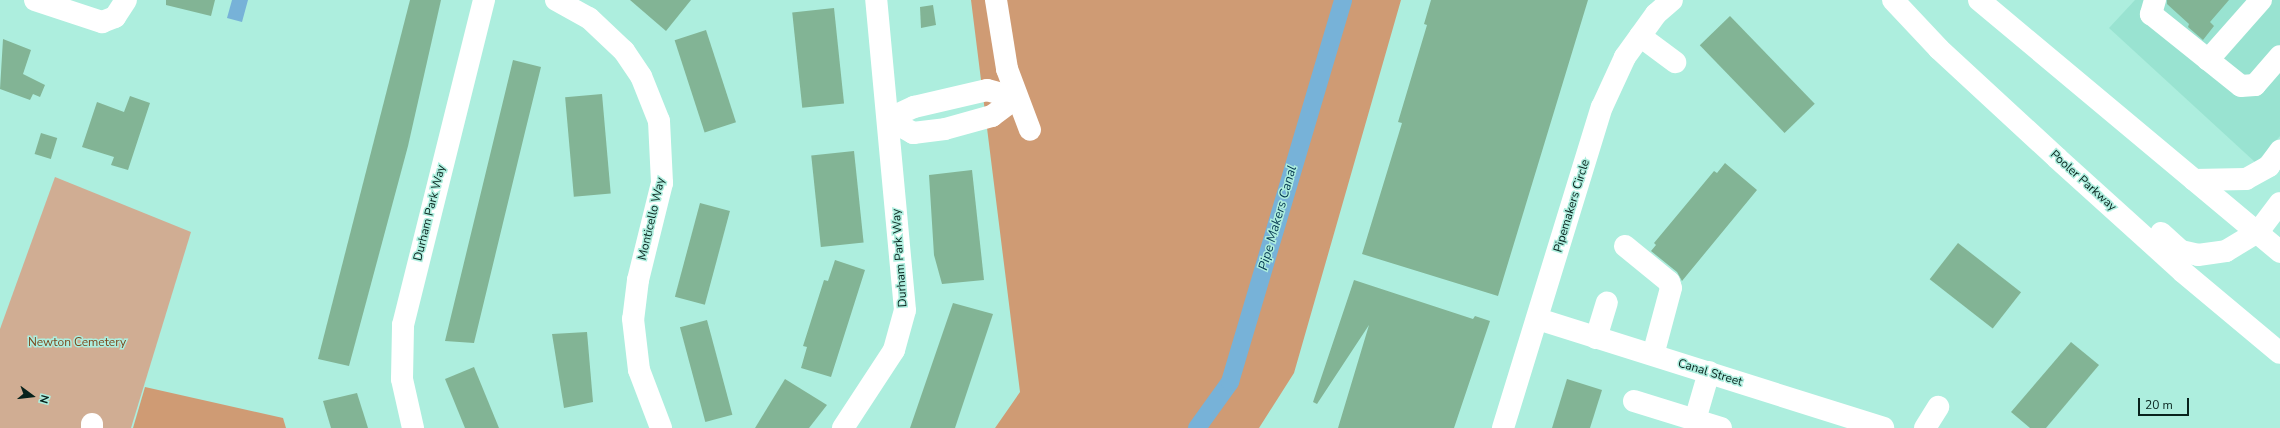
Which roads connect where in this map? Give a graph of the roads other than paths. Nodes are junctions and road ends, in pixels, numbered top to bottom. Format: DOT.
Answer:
graph roads {
  1 [pos="34,0"];
  2 [pos="126,0"];
  3 [pos="484,0"];
  4 [pos="556,0"];
  5 [pos="876,0"];
  6 [pos="996,0"];
  7 [pos="1672,0"];
  8 [pos="1893,0"];
  9 [pos="1979,0"];
  10 [pos="2261,0"];
  11 [pos="2154,2"];
  12 [pos="1640,36"];
  13 [pos="2280,56"];
  14 [pos="2208,60"];
  15 [pos="1674,62"];
  16 [pos="960,98"];
  17 [pos="1016,98"];
  18 [pos="1996,102"];
  19 [pos="888,119"];
  20 [pos="966,124"];
  21 [pos="1030,130"];
  22 [pos="2280,151"];
  23 [pos="2194,180"];
  24 [pos="2280,203"];
  25 [pos="2258,232"];
  26 [pos="1625,246"];
  27 [pos="2280,252"];
  28 [pos="1607,302"];
  29 [pos="1538,319"];
  30 [pos="1596,338"];
  31 [pos="2280,353"];
  32 [pos="1653,355"];
  33 [pos="1709,372"];
  34 [pos="1634,401"];
  35 [pos="1938,406"];
  36 [pos="1695,420"];
  37 [pos="413,428"];
  38 [pos="662,428"];
  39 [pos="843,428"];
  40 [pos="1503,428"];
  41 [pos="1721,428"];
  42 [pos="1883,428"];
  43 [pos="1925,428"];
  1 -- 2 [label="street"];
  3 -- 37 [label="street, Durham Park Way"];
  4 -- 38 [label="street, Monticello Way"];
  5 -- 19 [label="street, Durham Park Way"];
  6 -- 17 [label="street"];
  7 -- 12 [label="street, Pipemakers Circle"];
  8 -- 18 [label="street, Pooler Parkway"];
  9 -- 23 [label="street"];
  10 -- 14 [label="street"];
  11 -- 14 [label="street"];
  12 -- 15 [label="street"];
  12 -- 29 [label="street, Pipemakers Circle"];
  13 -- 14 [label="street"];
  16 -- 17 [label="street"];
  16 -- 19 [label="street"];
  16 -- 20 [label="street"];
  17 -- 20 [label="street"];
  17 -- 21 [label="street"];
  18 -- 25 [label="street"];
  18 -- 31 [label="street, Pooler Parkway"];
  19 -- 20 [label="street"];
  19 -- 39 [label="street, Durham Park Way"];
  22 -- 23 [label="street"];
  23 -- 25 [label="street"];
  24 -- 25 [label="street"];
  25 -- 27 [label="street"];
  26 -- 32 [label="street"];
  28 -- 30 [label="street"];
  29 -- 30 [label="street, Canal Street"];
  29 -- 40 [label="street, Pipemakers Circle"];
  30 -- 32 [label="street, Canal Street"];
  32 -- 33 [label="street, Canal Street"];
  33 -- 36 [label="street"];
  33 -- 42 [label="street, Canal Street"];
  34 -- 36 [label="street"];
  35 -- 43 [label="street"];
  36 -- 41 [label="street"];
}
